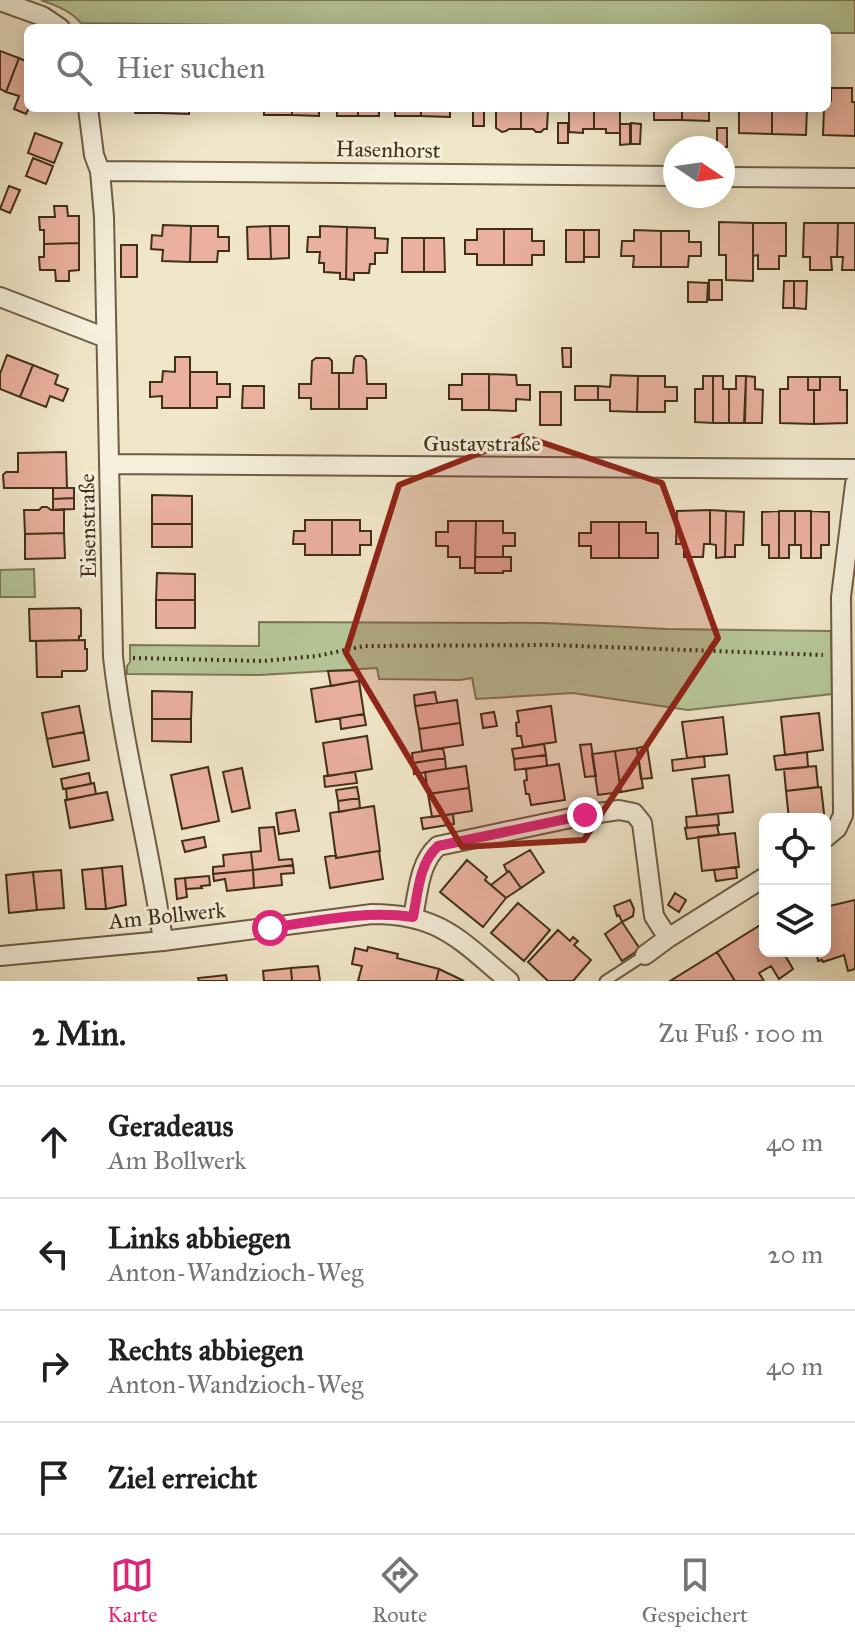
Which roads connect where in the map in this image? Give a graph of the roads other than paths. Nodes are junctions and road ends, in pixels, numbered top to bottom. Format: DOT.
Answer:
graph roads {
  1 [pos="0,1"];
  2 [pos="54,24"];
  3 [pos="89,112"];
  4 [pos="100,171"];
  5 [pos="663,176"];
  6 [pos="735,177"];
  7 [pos="855,178"];
  8 [pos="0,297"];
  9 [pos="106,338"];
  10 [pos="109,464"];
  11 [pos="855,469"];
  12 [pos="855,484"];
  13 [pos="831,833"];
  14 [pos="759,881"];
  15 [pos="413,917"];
  16 [pos="668,938"];
  17 [pos="163,941"];
  18 [pos="645,955"];
  19 [pos="0,956"];
  20 [pos="509,981"];
  21 [pos="605,981"];
  1 -- 2 [label="street"];
  3 -- 4 [label="street, Eisenstraße"];
  4 -- 5 [label="street, Hasenhorst"];
  4 -- 9 [label="street, Eisenstraße"];
  6 -- 7 [label="street"];
  8 -- 9 [label="street"];
  9 -- 10 [label="street, Eisenstraße"];
  10 -- 11 [label="street, Gustavstraße"];
  10 -- 17 [label="street, Eisenstraße"];
  12 -- 13 [label="street"];
  14 -- 16 [label="street"];
  15 -- 16 [label="street"];
  15 -- 17 [label="street, Am Bollwerk"];
  15 -- 20 [label="street, Am Bollwerk"];
  16 -- 18 [label="street"];
  17 -- 19 [label="street, Am Bollwerk"];
  18 -- 21 [label="lane"];
}
